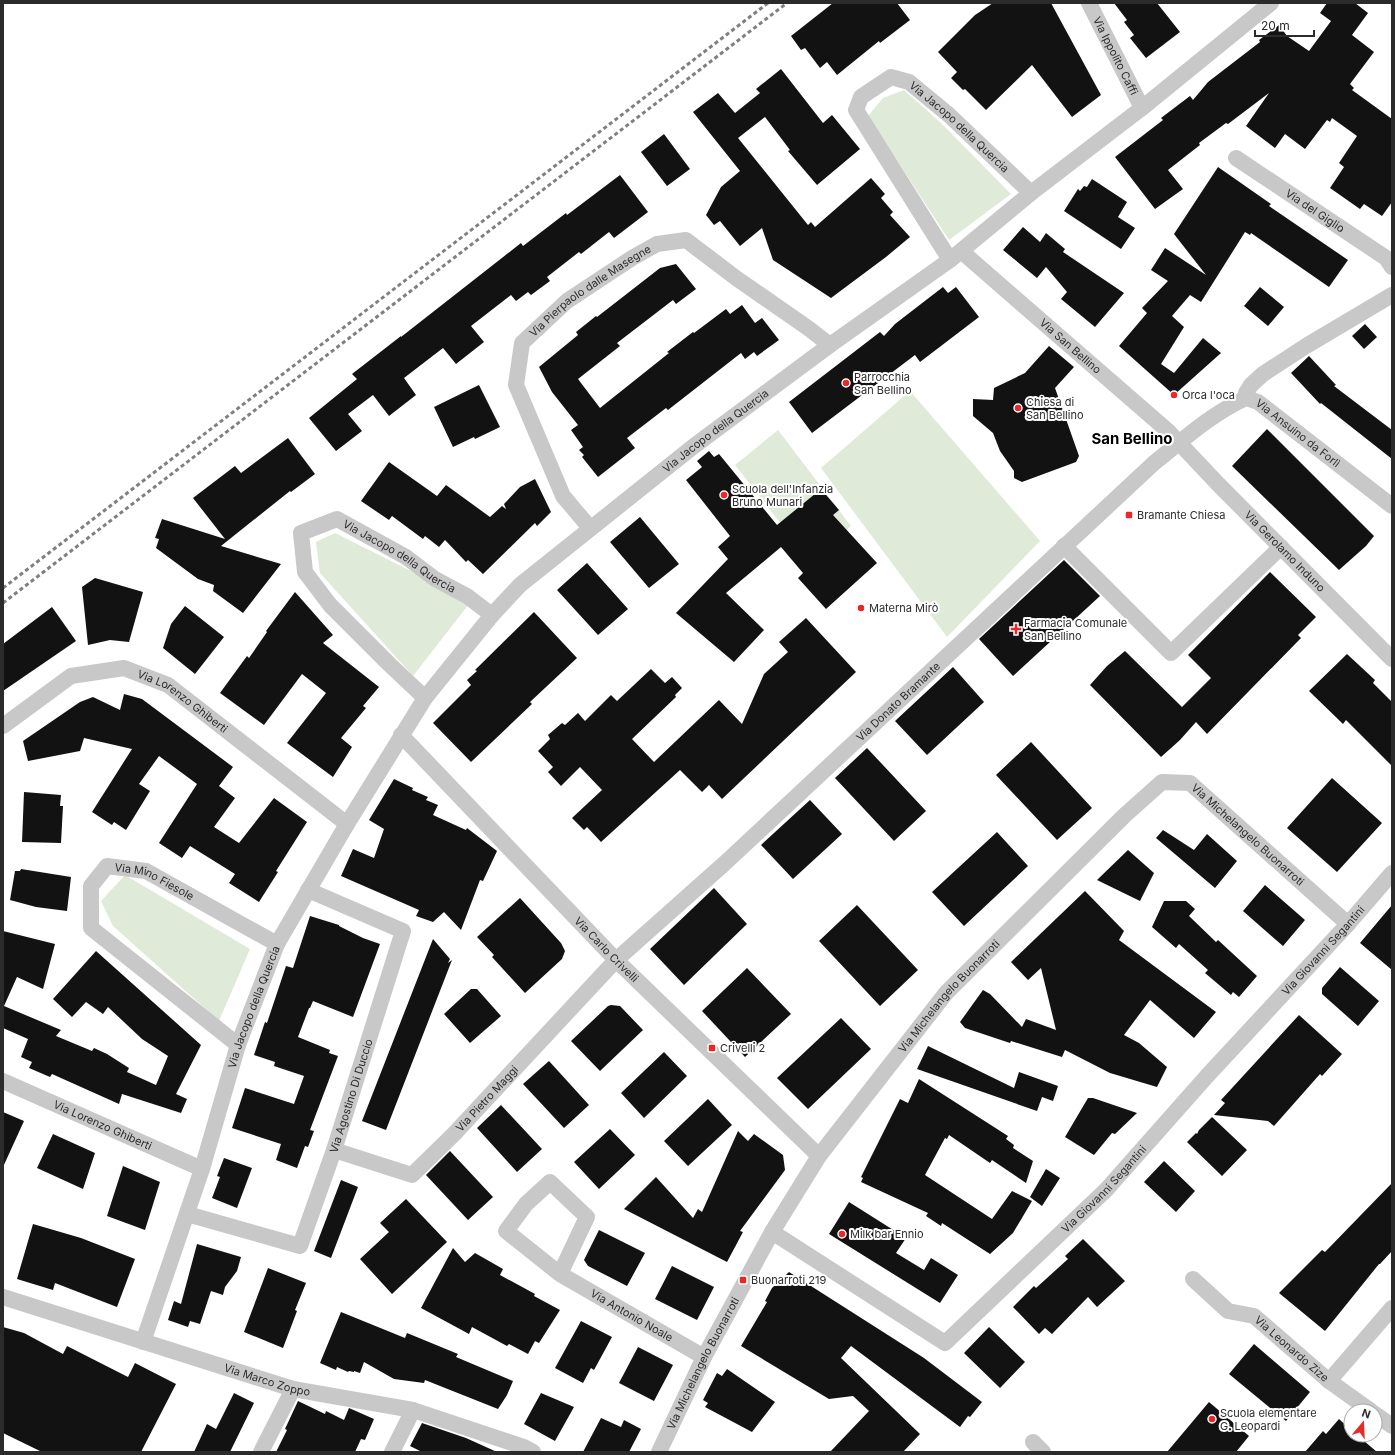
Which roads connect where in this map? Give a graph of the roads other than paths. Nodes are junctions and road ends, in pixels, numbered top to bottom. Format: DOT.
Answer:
graph roads {
  1 [pos="1088,3"];
  2 [pos="1271,3"];
  3 [pos="1142,108"];
  4 [pos="1236,158"];
  5 [pos="1030,194"];
  6 [pos="956,256"];
  7 [pos="1392,267"];
  8 [pos="1392,295"];
  9 [pos="830,345"];
  10 [pos="1246,398"];
  11 [pos="1179,442"];
  12 [pos="1392,506"];
  13 [pos="590,528"];
  14 [pos="1064,546"];
  15 [pos="1281,547"];
  16 [pos="492,615"];
  17 [pos="1392,659"];
  18 [pos="425,698"];
  19 [pos="3,726"];
  20 [pos="401,734"];
  21 [pos="347,824"];
  22 [pos="1392,873"];
  23 [pos="308,890"];
  24 [pos="1348,924"];
  25 [pos="277,944"];
  26 [pos="616,960"];
  27 [pos="238,1045"];
  28 [pos="3,1081"];
  29 [pos="334,1150"];
  30 [pos="819,1156"];
  31 [pos="202,1169"];
  32 [pos="187,1214"];
  33 [pos="772,1232"];
  34 [pos="560,1274"];
  35 [pos="1193,1279"];
  36 [pos="3,1298"];
  37 [pos="1392,1308"];
  38 [pos="143,1342"];
  39 [pos="704,1357"];
  40 [pos="1329,1381"];
  41 [pos="292,1389"];
  42 [pos="1360,1403"];
  43 [pos="413,1410"];
  44 [pos="1383,1420"];
  45 [pos="1392,1426"];
  46 [pos="526,1450"];
  47 [pos="261,1452"];
  48 [pos="392,1452"];
  49 [pos="659,1452"];
  1 -- 3 [label="street, Via Ippolito Caffi"];
  2 -- 3 [label="street, Via Jacopo della Quercia"];
  3 -- 5 [label="street, Via Jacopo della Quercia"];
  4 -- 7 [label="street, Via del Giglio"];
  5 -- 6 [label="street, Via Jacopo della Quercia"];
  5 -- 6 [label="street, Via Jacopo della Quercia"];
  6 -- 9 [label="street, Via Jacopo della Quercia"];
  6 -- 11 [label="street, Via San Bellino"];
  8 -- 10 [label="street"];
  9 -- 13 [label="street, Via Jacopo della Quercia"];
  9 -- 13 [label="street, Via Pierpaolo dalle Masegne"];
  10 -- 11 [label="street, Via Ansuino da Forlì"];
  10 -- 12 [label="street, Via Ansuino da Forlì"];
  11 -- 14 [label="street, Via Donato Bramante"];
  11 -- 15 [label="street, Via Gerolamo Induno"];
  13 -- 16 [label="street, Via Jacopo della Quercia"];
  14 -- 15 [label="street"];
  14 -- 26 [label="street, Via Donato Bramante"];
  15 -- 17 [label="street, Via Gerolamo Induno"];
  16 -- 18 [label="street, Via Jacopo della Quercia"];
  16 -- 18 [label="street, Via Jacopo della Quercia"];
  18 -- 20 [label="street, Via Jacopo della Quercia"];
  19 -- 21 [label="street, Via Lorenzo Ghiberti"];
  20 -- 21 [label="street, Via Jacopo della Quercia"];
  20 -- 26 [label="street, Via Carlo Crivelli"];
  21 -- 23 [label="street, Via Jacopo della Quercia"];
  22 -- 24 [label="street, Via Giovanni Segantini"];
  23 -- 25 [label="street, Via Jacopo della Quercia"];
  23 -- 29 [label="street, Via Agostino Di Duccio"];
  24 -- 30 [label="street, Via Michelangelo Buonarroti"];
  24 -- 33 [label="street, Via Giovanni Segantini"];
  25 -- 27 [label="street, Via Jacopo della Quercia"];
  25 -- 27 [label="street, Via Mino Fiesole"];
  26 -- 29 [label="street, Via Pietro Maggi"];
  26 -- 30 [label="street, Via Carlo Crivelli"];
  27 -- 31 [label="street, Via Jacopo della Quercia"];
  28 -- 31 [label="street, Via Lorenzo Ghiberti"];
  29 -- 32 [label="street, Via Agostino Di Duccio"];
  30 -- 33 [label="street, Via Michelangelo Buonarroti"];
  31 -- 32 [label="street, Via Jacopo della Quercia"];
  32 -- 38 [label="street, Via Jacopo della Quercia"];
  33 -- 39 [label="street, Via Michelangelo Buonarroti"];
  34 -- 34 [label="street, Via Antonio Noale"];
  34 -- 39 [label="street, Via Antonio Noale"];
  35 -- 40 [label="street, Via Leonardo Zize"];
  36 -- 38 [label="street, Via Marco Zoppo"];
  37 -- 40 [label="street"];
  38 -- 41 [label="street, Via Marco Zoppo"];
  39 -- 49 [label="street, Via Michelangelo Buonarroti"];
  40 -- 42 [label="street, Via Leonardo Zize"];
  41 -- 43 [label="street, Via Marco Zoppo"];
  41 -- 47 [label="street"];
  43 -- 46 [label="street, Via Marco Zoppo"];
  43 -- 48 [label="street"];
  44 -- 45 [label="street"];
}
